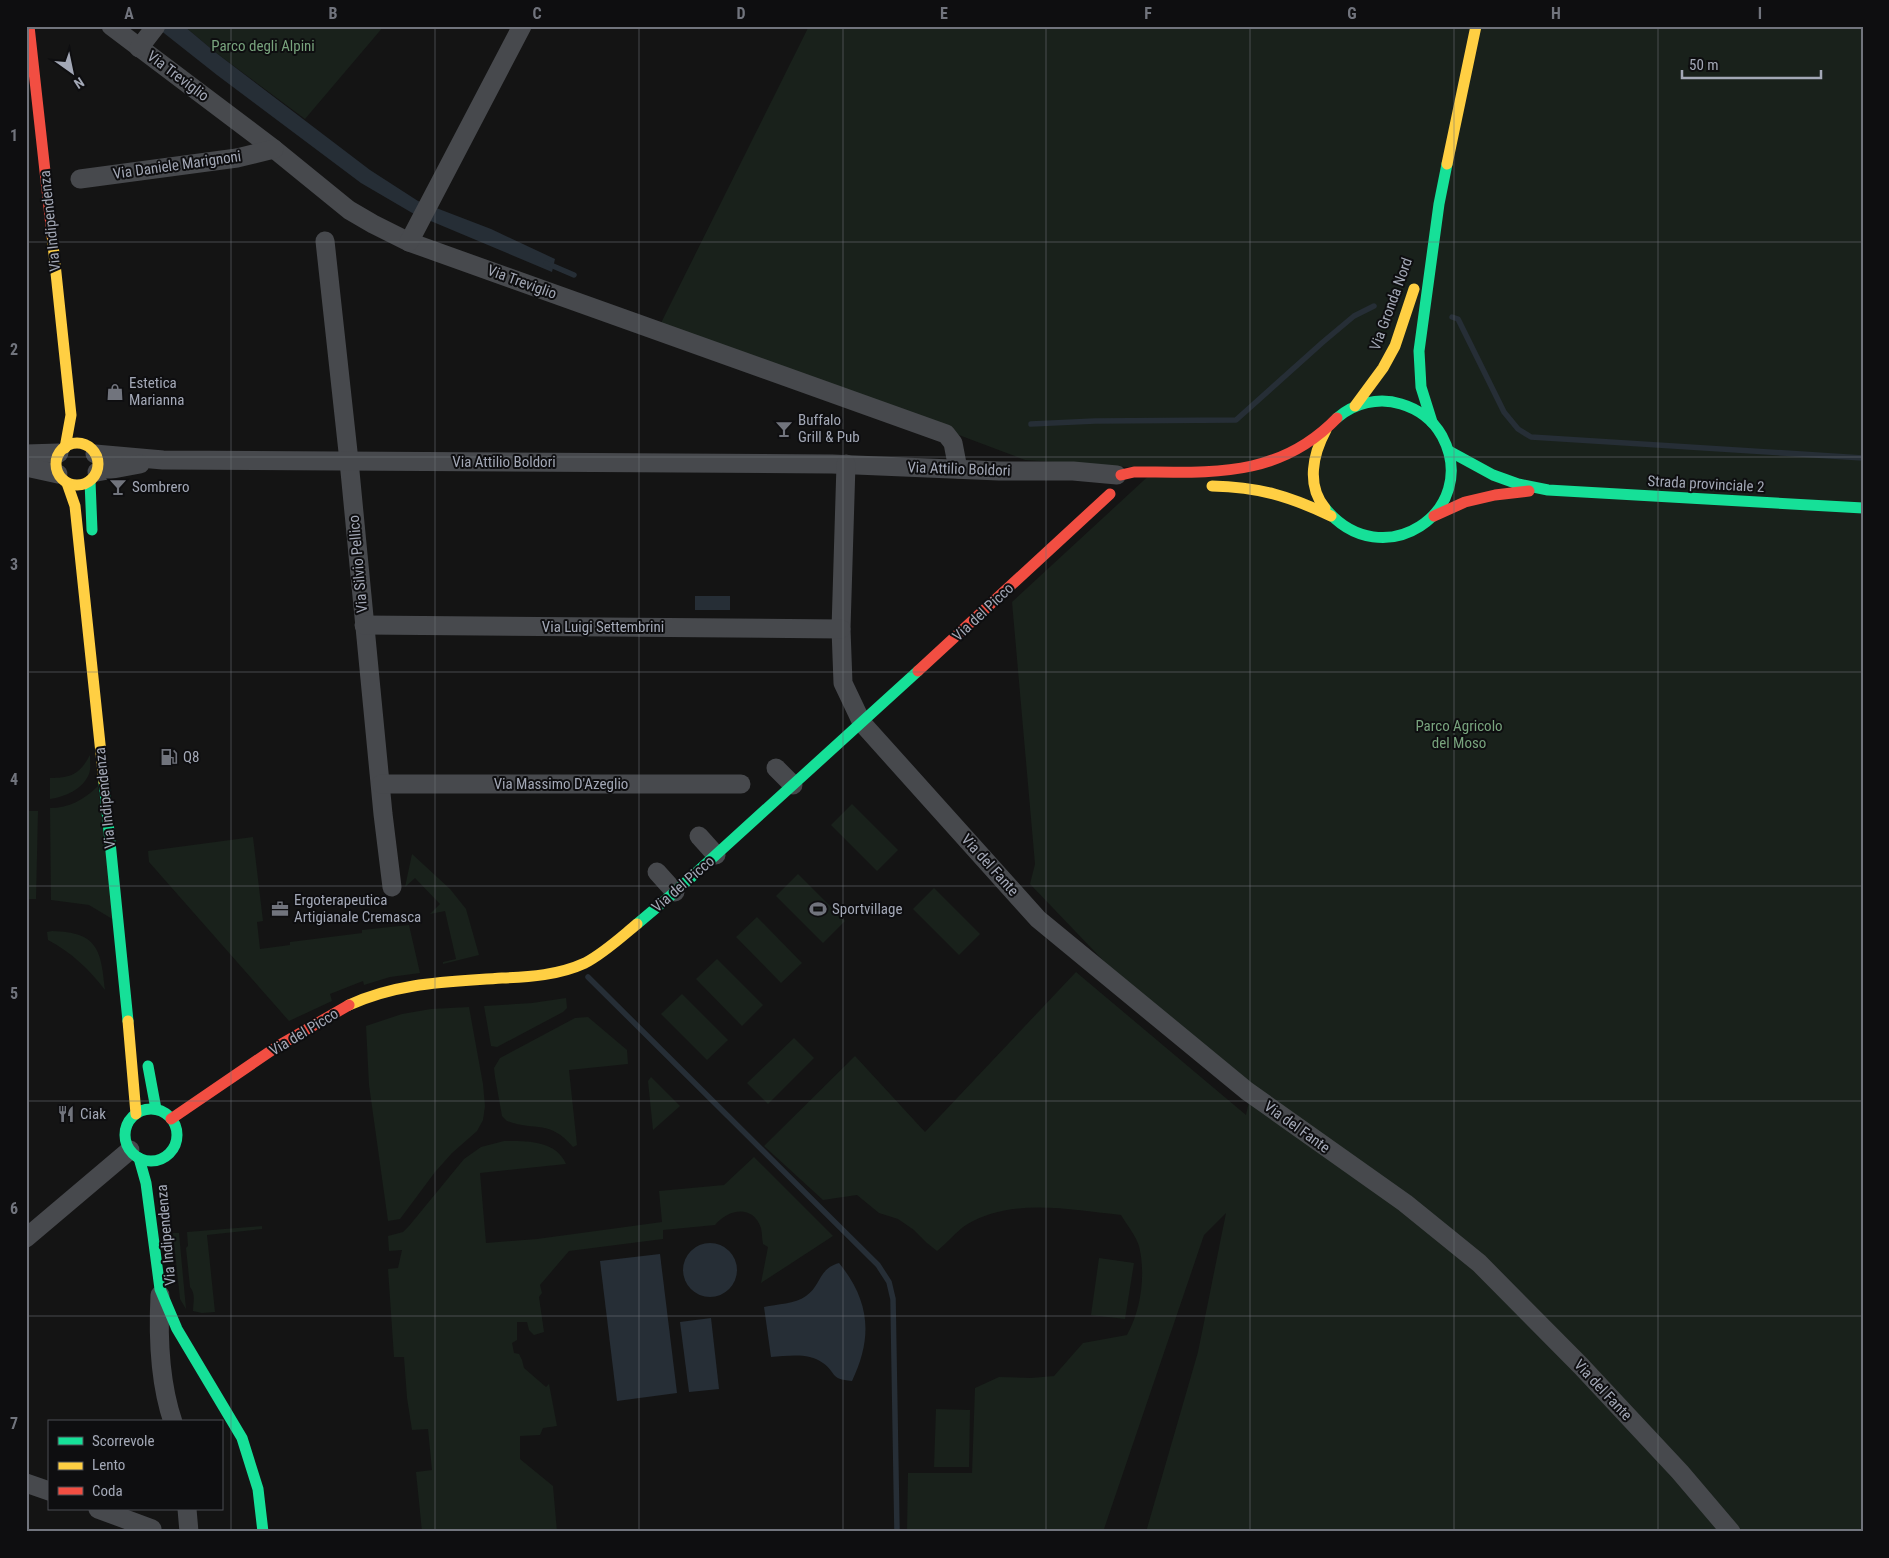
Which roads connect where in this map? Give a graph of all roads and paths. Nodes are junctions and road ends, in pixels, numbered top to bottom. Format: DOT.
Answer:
graph roads {
  1 [pos="29,26"];
  2 [pos="111,26"];
  3 [pos="156,26"];
  4 [pos="522,26"];
  5 [pos="1476,26"];
  6 [pos="139,48"];
  7 [pos="274,150"];
  8 [pos="80,179"];
  9 [pos="1439,204"];
  10 [pos="325,241"];
  11 [pos="409,242"];
  12 [pos="1355,406"];
  13 [pos="71,415"];
  14 [pos="1432,422"];
  15 [pos="1326,430"];
  16 [pos="62,450"];
  17 [pos="91,450"];
  18 [pos="1449,451"];
  19 [pos="26,454"];
  20 [pos="163,460"];
  21 [pos="349,461"];
  22 [pos="846,464"];
  23 [pos="26,467"];
  24 [pos="958,469"];
  25 [pos="93,477"];
  26 [pos="62,479"];
  27 [pos="1118,486"];
  28 [pos="1204,486"];
  29 [pos="1548,490"];
  30 [pos="1863,508"];
  31 [pos="1331,516"];
  32 [pos="1434,516"];
  33 [pos="94,545"];
  34 [pos="364,625"];
  35 [pos="841,629"];
  36 [pos="861,719"];
  37 [pos="824,757"];
  38 [pos="776,768"];
  39 [pos="380,784"];
  40 [pos="741,784"];
  41 [pos="792,785"];
  42 [pos="699,836"];
  43 [pos="716,855"];
  44 [pos="657,872"];
  45 [pos="392,887"];
  46 [pos="676,892"];
  47 [pos="147,1056"];
  48 [pos="156,1109"];
  49 [pos="136,1114"];
  50 [pos="171,1119"];
  51 [pos="134,1154"];
  52 [pos="167,1156"];
  53 [pos="162,1171"];
  54 [pos="26,1238"];
  55 [pos="165,1285"];
  56 [pos="173,1420"];
  57 [pos="26,1483"];
  58 [pos="48,1491"];
  59 [pos="101,1510"];
  60 [pos="187,1510"];
  61 [pos="152,1529"];
  62 [pos="189,1532"];
  63 [pos="263,1532"];
  64 [pos="1730,1532"];
  1 -- 13 [label="main road, Via Indipendenza"];
  2 -- 6 [label="street, Via Treviglio"];
  3 -- 6 [label="street"];
  4 -- 11 [label="street"];
  5 -- 9 [label="main road, Via Gronda Nord"];
  6 -- 7 [label="street, Via Treviglio"];
  7 -- 8 [label="street, Via Daniele Marignoni"];
  7 -- 11 [label="street, Via Treviglio"];
  9 -- 12 [label="main road, Via Gronda Nord"];
  9 -- 14 [label="main road, Via Gronda Nord"];
  10 -- 21 [label="street, Via Silvio Pellico"];
  11 -- 24 [label="street, Via Treviglio"];
  12 -- 14 [label="main road"];
  12 -- 15 [label="main road"];
  13 -- 16 [label="main road, Via Indipendenza"];
  13 -- 17 [label="main road, Via Indipendenza"];
  14 -- 18 [label="main road"];
  15 -- 27 [label="main road, Via Attilio Boldori"];
  15 -- 31 [label="main road"];
  16 -- 17 [label="main road"];
  16 -- 19 [label="street"];
  16 -- 26 [label="main road"];
  17 -- 20 [label="street, Via Attilio Boldori"];
  17 -- 25 [label="main road"];
  18 -- 29 [label="main road"];
  18 -- 32 [label="main road"];
  20 -- 21 [label="street, Via Attilio Boldori"];
  20 -- 25 [label="street, Via Attilio Boldori"];
  21 -- 22 [label="street, Via Attilio Boldori"];
  21 -- 34 [label="street, Via Silvio Pellico"];
  22 -- 24 [label="street, Via Attilio Boldori"];
  22 -- 35 [label="street"];
  23 -- 26 [label="street"];
  24 -- 27 [label="street, Via Attilio Boldori"];
  25 -- 26 [label="main road"];
  25 -- 33 [label="main road"];
  26 -- 49 [label="main road, Via Indipendenza"];
  27 -- 36 [label="main road, Via del Picco"];
  28 -- 31 [label="main road"];
  29 -- 30 [label="main road, Strada provinciale 2"];
  29 -- 32 [label="main road"];
  31 -- 32 [label="main road"];
  34 -- 35 [label="street, Via Luigi Settembrini"];
  34 -- 39 [label="street, Via Silvio Pellico"];
  35 -- 36 [label="street"];
  36 -- 37 [label="street"];
  36 -- 64 [label="street, Via del Fante"];
  37 -- 41 [label="main road, Via del Picco"];
  38 -- 41 [label="street"];
  39 -- 40 [label="street, Via Massimo D'Azeglio"];
  39 -- 45 [label="street, Via Silvio Pellico"];
  41 -- 43 [label="main road, Via del Picco"];
  42 -- 43 [label="street"];
  43 -- 46 [label="main road, Via del Picco"];
  44 -- 46 [label="street"];
  46 -- 50 [label="main road, Via del Picco"];
  47 -- 48 [label="main road"];
  48 -- 49 [label="main road"];
  48 -- 50 [label="main road"];
  49 -- 51 [label="main road"];
  50 -- 52 [label="main road"];
  51 -- 52 [label="main road"];
  51 -- 54 [label="street"];
  51 -- 55 [label="main road, Via Indipendenza"];
  52 -- 53 [label="main road, Via Indipendenza"];
  55 -- 56 [label="street, Via Indipendenza"];
  55 -- 63 [label="main road, Via Indipendenza"];
  57 -- 58 [label="street"];
  59 -- 61 [label="street"];
  60 -- 62 [label="street"];
}
